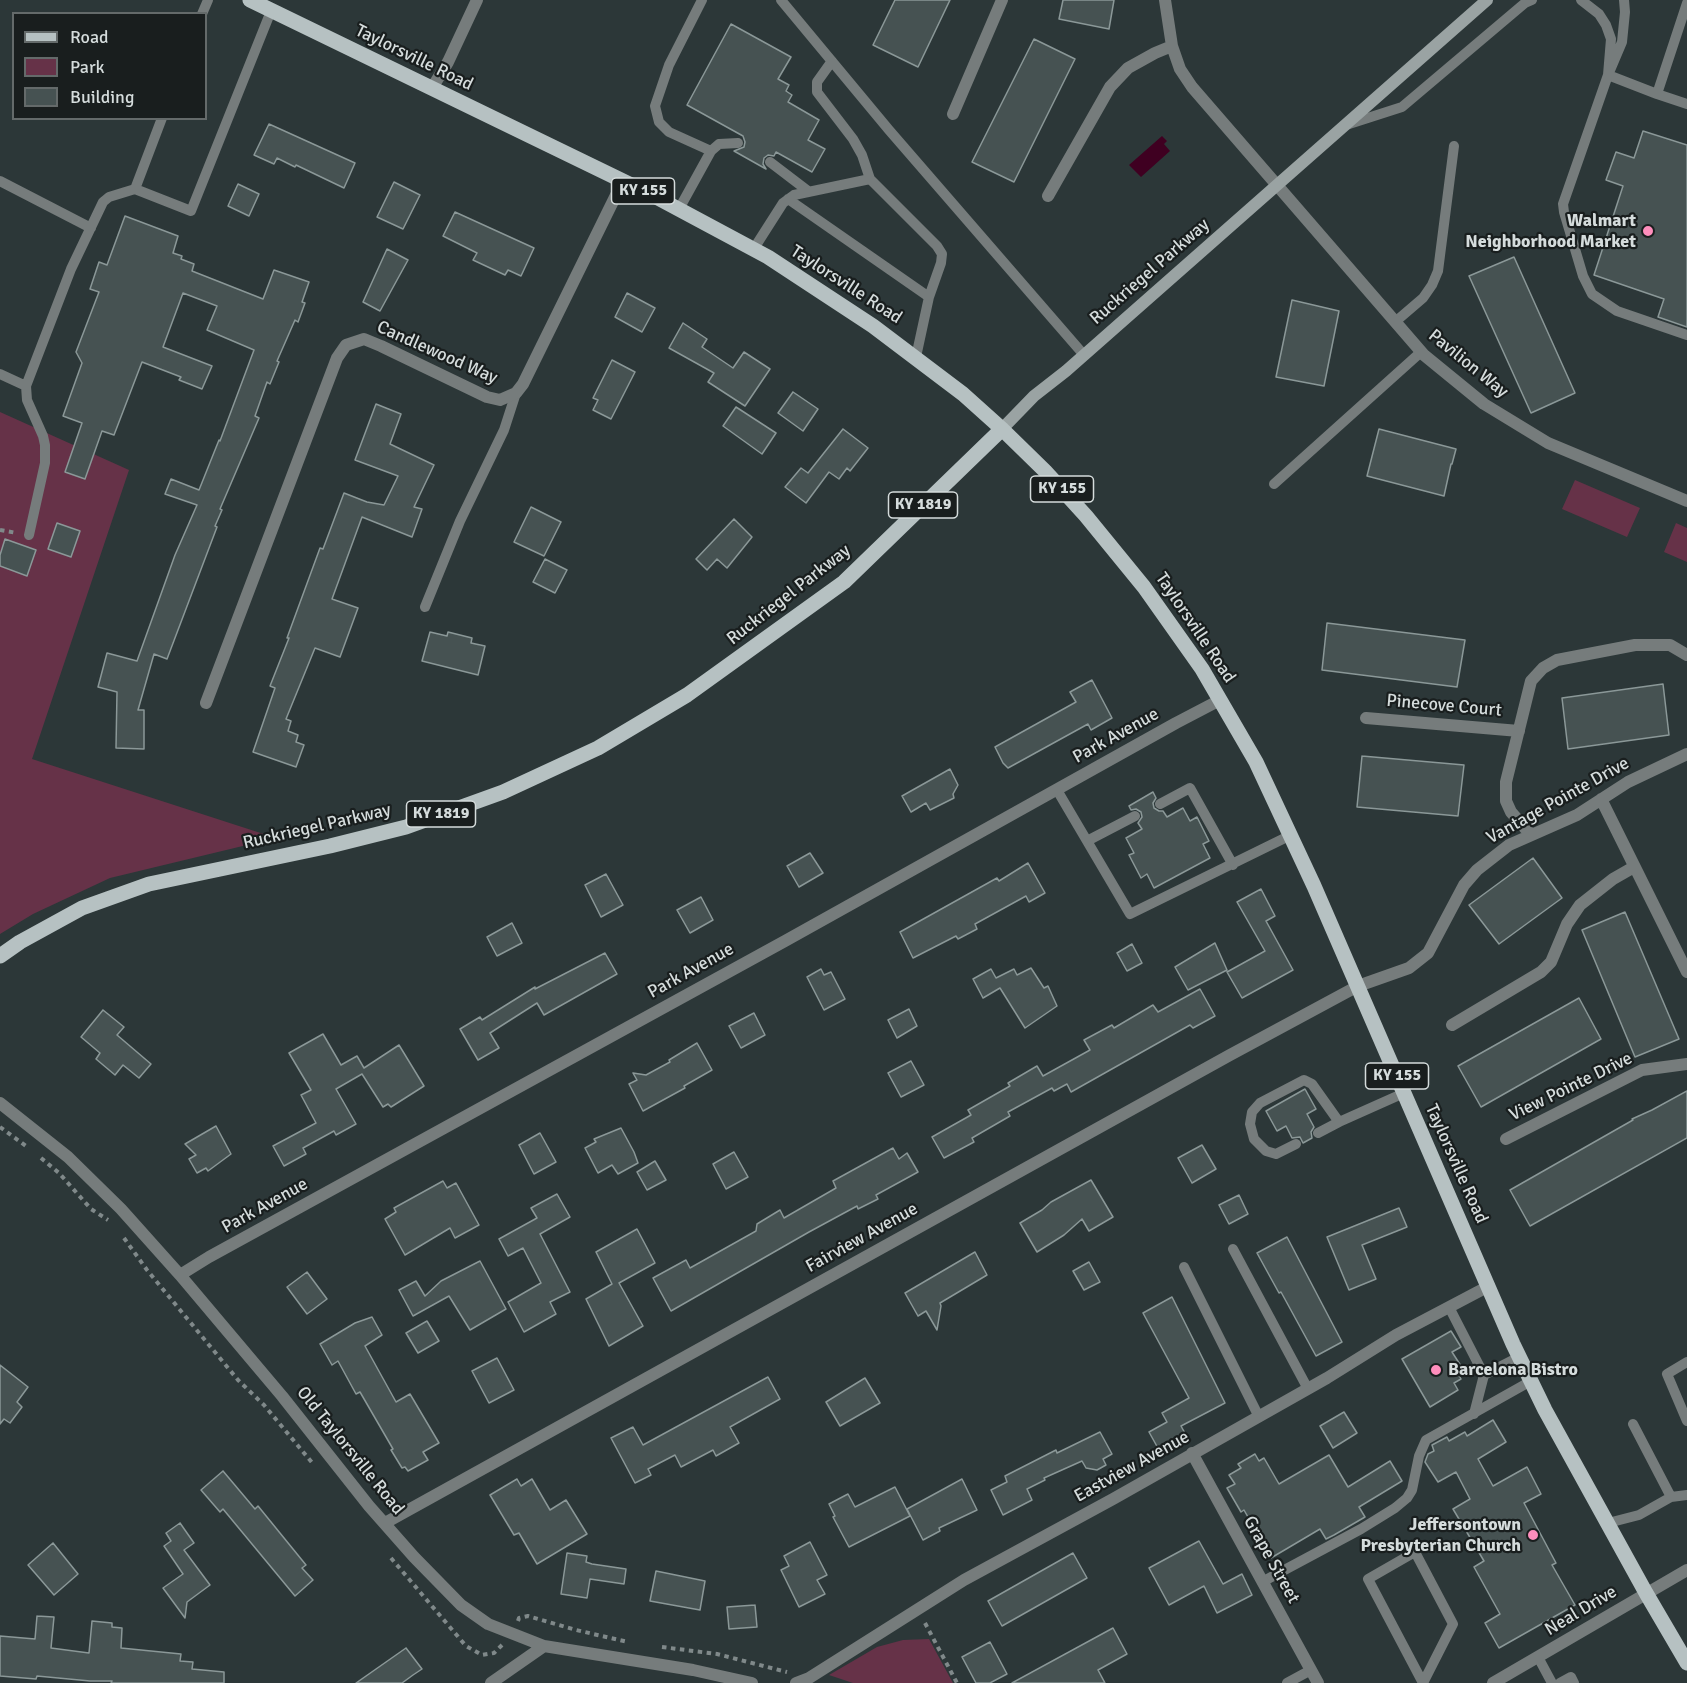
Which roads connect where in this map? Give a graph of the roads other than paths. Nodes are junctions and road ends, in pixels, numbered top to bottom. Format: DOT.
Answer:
graph roads {
  1 [pos="250,0"];
  2 [pos="477,0"];
  3 [pos="702,0"];
  4 [pos="781,0"];
  5 [pos="1002,0"];
  6 [pos="1165,0"];
  7 [pos="1488,0"];
  8 [pos="1533,0"];
  9 [pos="1581,0"];
  10 [pos="1623,0"];
  11 [pos="1687,3"];
  12 [pos="271,11"];
  13 [pos="1172,46"];
  14 [pos="832,61"];
  15 [pos="1608,75"];
  16 [pos="432,88"];
  17 [pos="1657,94"];
  18 [pos="1687,104"];
  19 [pos="952,114"];
  20 [pos="161,120"];
  21 [pos="1346,126"];
  22 [pos="738,143"];
  23 [pos="1454,146"];
  24 [pos="711,151"];
  25 [pos="770,162"];
  26 [pos="870,178"];
  27 [pos="0,180"];
  28 [pos="623,181"];
  29 [pos="1278,186"];
  30 [pos="135,189"];
  31 [pos="808,191"];
  32 [pos="1048,196"];
  33 [pos="788,200"];
  34 [pos="679,209"];
  35 [pos="91,228"];
  36 [pos="753,250"];
  37 [pos="929,297"];
  38 [pos="1395,322"];
  39 [pos="1687,335"];
  40 [pos="1421,351"];
  41 [pos="1084,355"];
  42 [pos="916,357"];
  43 [pos="0,374"];
  44 [pos="26,386"];
  45 [pos="516,393"];
  46 [pos="1002,429"];
  47 [pos="1274,484"];
  48 [pos="1687,501"];
  49 [pos="30,535"];
  50 [pos="425,606"];
  51 [pos="1687,655"];
  52 [pos="1220,700"];
  53 [pos="206,703"];
  54 [pos="1366,718"];
  55 [pos="1519,731"];
  56 [pos="1687,754"];
  57 [pos="1056,790"];
  58 [pos="1601,799"];
  59 [pos="1160,804"];
  60 [pos="1135,816"];
  61 [pos="1531,835"];
  62 [pos="1291,836"];
  63 [pos="1087,841"];
  64 [pos="1233,865"];
  65 [pos="1634,867"];
  66 [pos="1682,950"];
  67 [pos="0,956"];
  68 [pos="1687,972"];
  69 [pos="1358,986"];
  70 [pos="1452,1025"];
  71 [pos="1687,1064"];
  72 [pos="1404,1094"];
  73 [pos="0,1103"];
  74 [pos="1339,1122"];
  75 [pos="1318,1133"];
  76 [pos="1506,1138"];
  77 [pos="1296,1144"];
  78 [pos="1233,1249"];
  79 [pos="1184,1268"];
  80 [pos="180,1275"];
  81 [pos="1489,1286"];
  82 [pos="1449,1307"];
  83 [pos="1519,1357"];
  84 [pos="1687,1362"];
  85 [pos="1484,1375"];
  86 [pos="1531,1381"];
  87 [pos="1308,1389"];
  88 [pos="1473,1414"];
  89 [pos="1259,1417"];
  90 [pos="1687,1421"];
  91 [pos="1633,1424"];
  92 [pos="1192,1454"];
  93 [pos="1687,1494"];
  94 [pos="1671,1497"];
  95 [pos="385,1523"];
  96 [pos="1608,1523"];
  97 [pos="1687,1570"];
  98 [pos="1262,1582"];
  99 [pos="1646,1593"];
  100 [pos="544,1646"];
  101 [pos="1538,1657"];
  102 [pos="1687,1663"];
  103 [pos="1311,1670"];
  104 [pos="491,1683"];
  105 [pos="752,1683"];
  106 [pos="796,1683"];
  107 [pos="1287,1683"];
  108 [pos="1318,1683"];
  109 [pos="1423,1683"];
  110 [pos="1493,1683"];
  111 [pos="1552,1683"];
  112 [pos="1560,1683"];
  113 [pos="1574,1683"];
  1 -- 12 [label="main road, Taylorsville Road / KY 155"];
  2 -- 16 [label="street"];
  3 -- 24 [label="lane"];
  4 -- 14 [label="lane"];
  5 -- 19 [label="street"];
  6 -- 13 [label="street, Pavilion Way"];
  7 -- 21 [label="main road, Ruckriegel Parkway / KY 1819"];
  8 -- 21 [label="lane"];
  9 -- 15 [label="lane"];
  10 -- 15 [label="lane"];
  11 -- 17 [label="lane"];
  12 -- 16 [label="main road, Taylorsville Road / KY 155"];
  12 -- 30 [label="lane"];
  13 -- 29 [label="street, Pavilion Way"];
  13 -- 32 [label="street"];
  14 -- 26 [label="lane"];
  14 -- 41 [label="lane"];
  15 -- 17 [label="lane"];
  15 -- 39 [label="lane"];
  16 -- 28 [label="main road, Taylorsville Road / KY 155"];
  17 -- 18 [label="lane"];
  20 -- 30 [label="lane"];
  21 -- 29 [label="main road, Ruckriegel Parkway / KY 1819"];
  22 -- 24 [label="lane"];
  23 -- 38 [label="lane"];
  24 -- 34 [label="lane"];
  25 -- 31 [label="lane"];
  26 -- 31 [label="lane"];
  26 -- 37 [label="lane"];
  27 -- 35 [label="lane"];
  28 -- 34 [label="main road, Taylorsville Road / KY 155"];
  28 -- 45 [label="street, Candlewood Way"];
  29 -- 38 [label="street, Pavilion Way"];
  29 -- 41 [label="main road, Ruckriegel Parkway / KY 1819"];
  30 -- 35 [label="lane"];
  31 -- 33 [label="lane"];
  33 -- 36 [label="lane"];
  33 -- 37 [label="lane"];
  34 -- 36 [label="main road, Taylorsville Road / KY 155"];
  35 -- 44 [label="lane"];
  36 -- 42 [label="main road, Taylorsville Road / KY 155"];
  37 -- 42 [label="lane"];
  38 -- 40 [label="street, Pavilion Way"];
  40 -- 47 [label="lane"];
  40 -- 48 [label="street, Pavilion Way"];
  41 -- 46 [label="main road, Ruckriegel Parkway / KY 1819"];
  42 -- 46 [label="main road, Taylorsville Road / KY 155"];
  43 -- 44 [label="lane"];
  44 -- 49 [label="lane"];
  45 -- 50 [label="lane"];
  45 -- 53 [label="street, Candlewood Way"];
  46 -- 52 [label="main road, Taylorsville Road / KY 155"];
  46 -- 67 [label="main road, Ruckriegel Parkway / KY 1819"];
  51 -- 55 [label="street"];
  52 -- 57 [label="street, Park Avenue"];
  52 -- 62 [label="main road, Taylorsville Road / KY 155"];
  54 -- 55 [label="street, Pinecove Court"];
  55 -- 61 [label="street"];
  56 -- 58 [label="street, Vantage Pointe Drive"];
  57 -- 63 [label="lane"];
  57 -- 80 [label="street, Park Avenue"];
  58 -- 61 [label="street, Vantage Pointe Drive"];
  58 -- 65 [label="street"];
  59 -- 64 [label="lane"];
  60 -- 63 [label="lane"];
  61 -- 69 [label="street, Vantage Pointe Drive"];
  62 -- 64 [label="lane"];
  62 -- 69 [label="main road, Taylorsville Road / KY 155"];
  63 -- 64 [label="lane"];
  65 -- 66 [label="street"];
  65 -- 70 [label="street"];
  66 -- 68 [label="street"];
  69 -- 72 [label="main road, Taylorsville Road / KY 155"];
  69 -- 95 [label="street, Fairview Avenue"];
  71 -- 76 [label="street, View Pointe Drive"];
  72 -- 74 [label="lane"];
  72 -- 81 [label="main road, Taylorsville Road / KY 155"];
  73 -- 80 [label="street, Old Taylorsville Road"];
  74 -- 75 [label="lane"];
  74 -- 77 [label="lane"];
  78 -- 87 [label="lane"];
  79 -- 89 [label="lane"];
  80 -- 95 [label="street, Old Taylorsville Road"];
  81 -- 82 [label="street, Eastview Avenue"];
  81 -- 83 [label="main road, Taylorsville Road / KY 155"];
  82 -- 85 [label="lane"];
  82 -- 87 [label="street, Eastview Avenue"];
  83 -- 85 [label="lane"];
  83 -- 86 [label="main road, Taylorsville Road / KY 155"];
  84 -- 90 [label="lane"];
  85 -- 88 [label="lane"];
  86 -- 88 [label="lane"];
  86 -- 96 [label="main road, Taylorsville Road / KY 155"];
  87 -- 89 [label="street, Eastview Avenue"];
  88 -- 98 [label="lane"];
  89 -- 92 [label="street, Eastview Avenue"];
  91 -- 94 [label="lane"];
  92 -- 98 [label="street, Grape Street"];
  92 -- 106 [label="street, Eastview Avenue"];
  93 -- 94 [label="lane"];
  94 -- 96 [label="lane"];
  95 -- 100 [label="street, Old Taylorsville Road"];
  96 -- 99 [label="main road, Taylorsville Road / KY 155"];
  97 -- 99 [label="street, Neal Drive"];
  98 -- 103 [label="street, Grape Street"];
  99 -- 101 [label="street, Neal Drive"];
  99 -- 102 [label="main road, Taylorsville Road / KY 155"];
  100 -- 104 [label="street"];
  100 -- 105 [label="street, Old Taylorsville Road"];
  101 -- 110 [label="street, Neal Drive"];
  101 -- 111 [label="lane"];
  103 -- 107 [label="lane"];
  103 -- 108 [label="street, Grape Street"];
  109 -- 109 [label="lane"];
  112 -- 113 [label="lane"];
}
